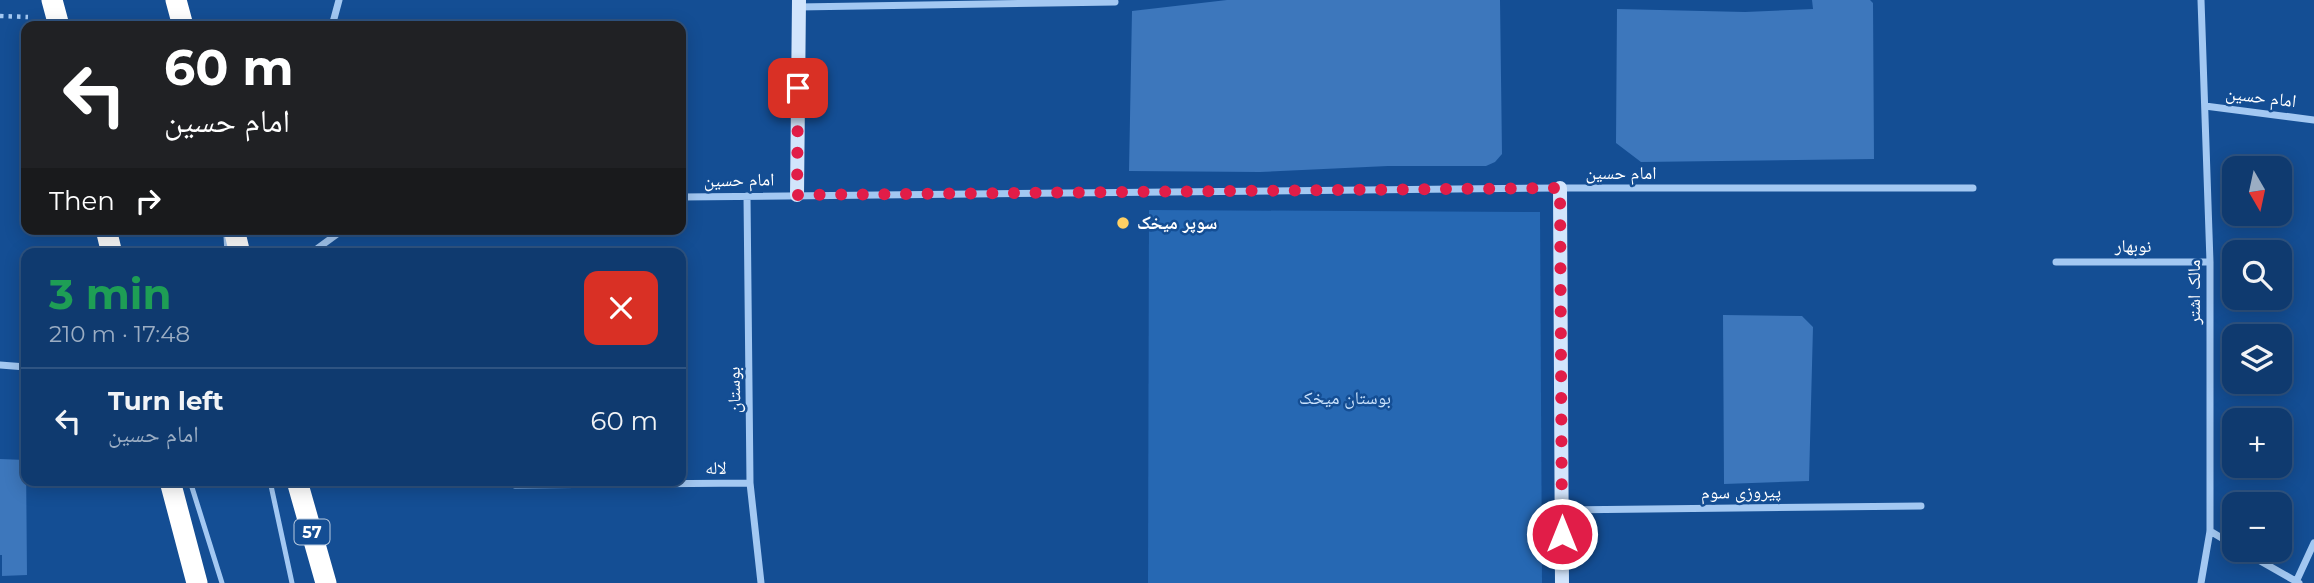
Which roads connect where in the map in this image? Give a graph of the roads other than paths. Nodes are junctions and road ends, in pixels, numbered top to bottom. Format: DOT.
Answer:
graph roads {
  1 [pos="52,0"];
  2 [pos="176,0"];
  3 [pos="339,0"];
  4 [pos="2201,0"];
  5 [pos="1115,2"];
  6 [pos="799,3"];
  7 [pos="58,21"];
  8 [pos="182,21"];
  9 [pos="333,21"];
  10 [pos="2205,106"];
  11 [pos="2314,120"];
  12 [pos="1560,188"];
  13 [pos="1973,188"];
  14 [pos="797,195"];
  15 [pos="747,196"];
  16 [pos="686,197"];
  17 [pos="336,235"];
  18 [pos="318,248"];
  19 [pos="2056,262"];
  20 [pos="2210,262"];
  21 [pos="0,365"];
  22 [pos="21,367"];
  23 [pos="686,484"];
  24 [pos="750,484"];
  25 [pos="171,486"];
  26 [pos="192,486"];
  27 [pos="271,486"];
  28 [pos="298,486"];
  29 [pos="1921,506"];
  30 [pos="1562,510"];
  31 [pos="2210,531"];
  32 [pos="2222,538"];
  33 [pos="2314,543"];
  34 [pos="2262,562"];
  35 [pos="2297,582"];
  36 [pos="197,583"];
  37 [pos="222,583"];
  38 [pos="292,583"];
  39 [pos="326,583"];
  40 [pos="761,583"];
  41 [pos="1562,583"];
  42 [pos="2201,583"];
  1 -- 7 [label="highway"];
  2 -- 8 [label="highway"];
  3 -- 9 [label="street"];
  4 -- 10 [label="street, مالک اشتر"];
  5 -- 6 [label="street"];
  6 -- 14 [label="street"];
  10 -- 11 [label="street, امام حسین"];
  10 -- 20 [label="street, مالک اشتر"];
  12 -- 13 [label="street, امام حسین"];
  12 -- 14 [label="street, امام حسین"];
  12 -- 30 [label="street"];
  14 -- 15 [label="street, امام حسین"];
  15 -- 16 [label="street, امام حسین"];
  15 -- 24 [label="street, بوستان"];
  17 -- 18 [label="street"];
  19 -- 20 [label="street, نوبهار"];
  20 -- 31 [label="street, مالک اشتر"];
  21 -- 22 [label="street"];
  23 -- 24 [label="street, لاله"];
  24 -- 40 [label="street, بوستان"];
  25 -- 36 [label="highway"];
  26 -- 37 [label="lane"];
  27 -- 38 [label="lane"];
  28 -- 39 [label="highway, 57"];
  29 -- 30 [label="street, پیروزی سوم"];
  30 -- 41 [label="street"];
  31 -- 32 [label="street"];
  31 -- 42 [label="street, مالک اشتر"];
  33 -- 35 [label="street"];
  34 -- 35 [label="street"];
}
